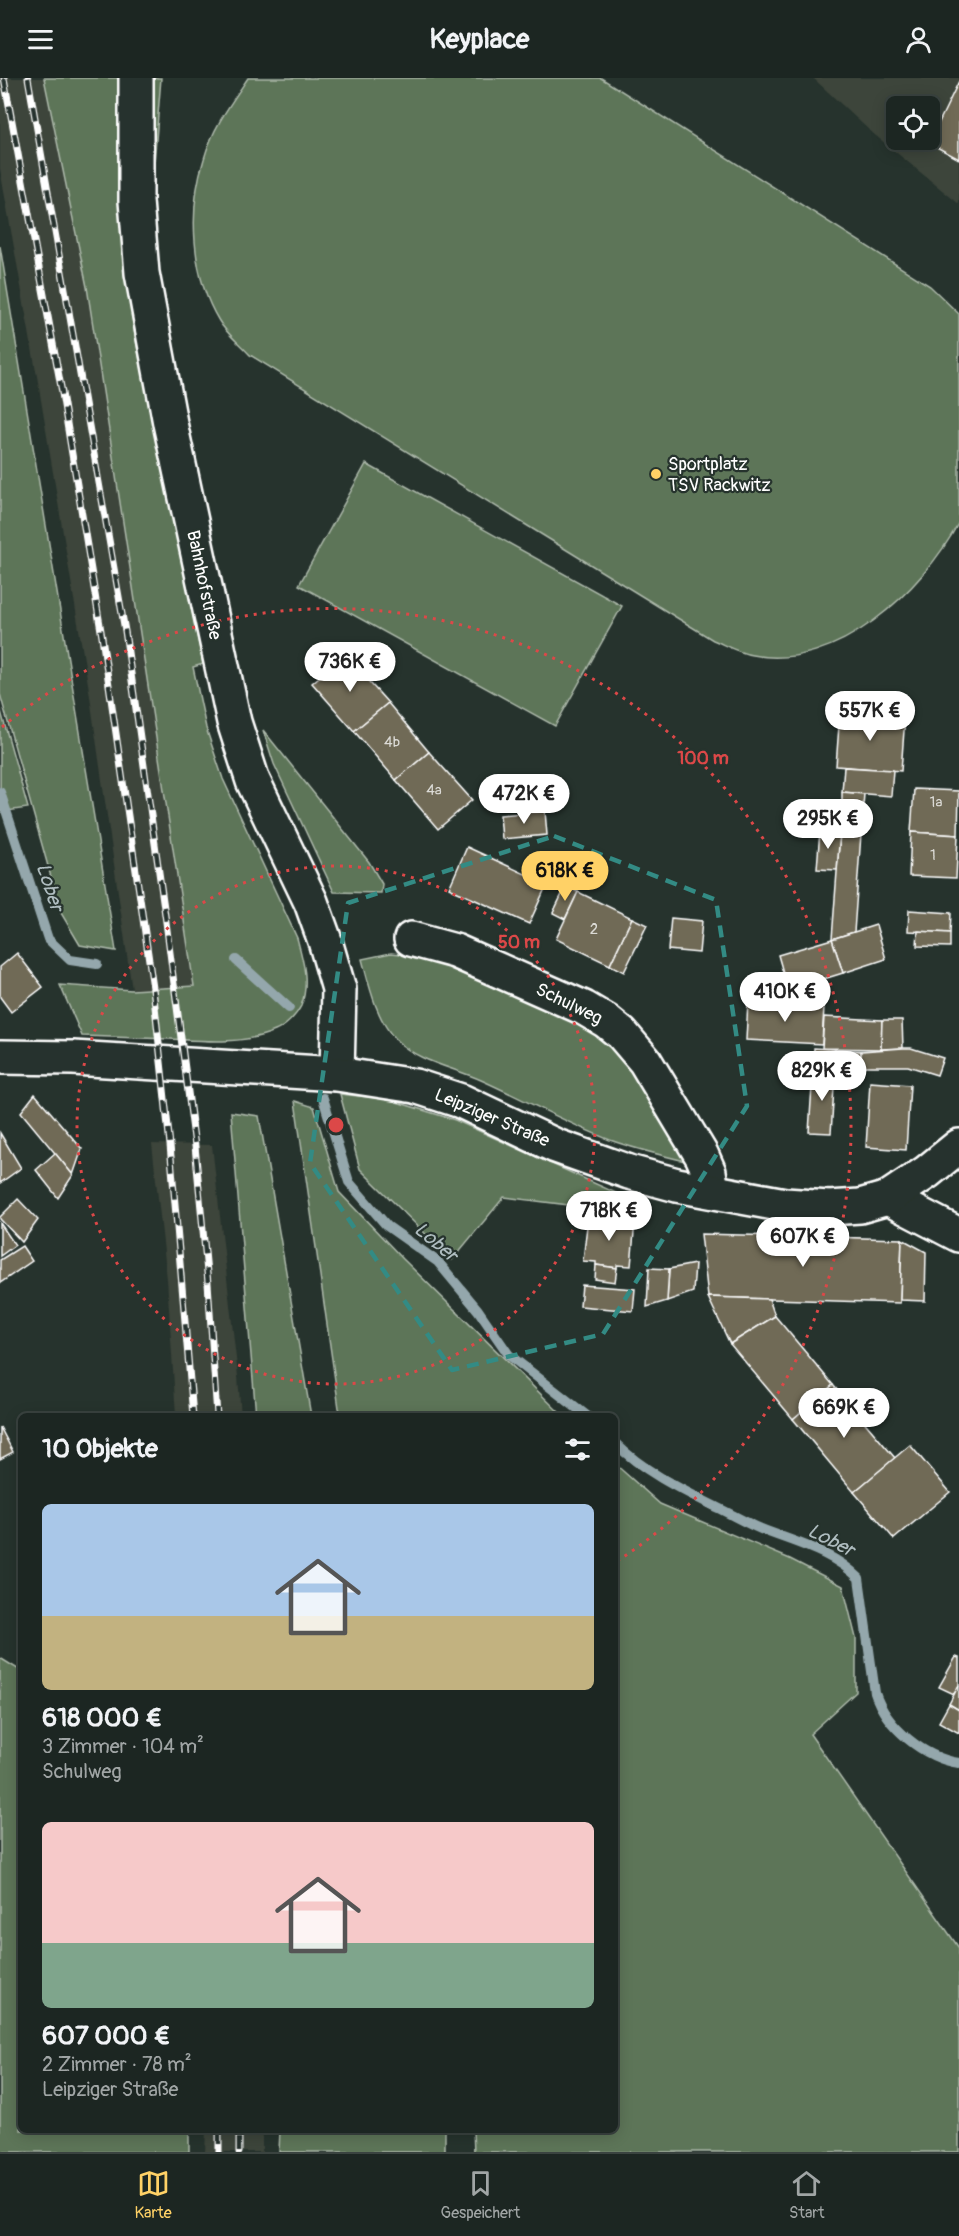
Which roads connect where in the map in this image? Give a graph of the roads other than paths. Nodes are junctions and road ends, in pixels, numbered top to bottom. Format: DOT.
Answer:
graph roads {
  1 [pos="136,78"];
  2 [pos="411,939"];
  3 [pos="0,1057"];
  4 [pos="337,1074"];
  5 [pos="959,1146"];
  6 [pos="712,1191"];
  7 [pos="888,1198"];
  8 [pos="955,1224"];
  1 -- 4 [label="street, Bahnhofstraße"];
  2 -- 6 [label="street, Schulweg"];
  3 -- 4 [label="street, Leipziger Straße"];
  4 -- 6 [label="street, Leipziger Straße"];
  5 -- 7 [label="street, Leipziger Straße"];
  6 -- 7 [label="street, Leipziger Straße"];
  7 -- 8 [label="street"];
}
